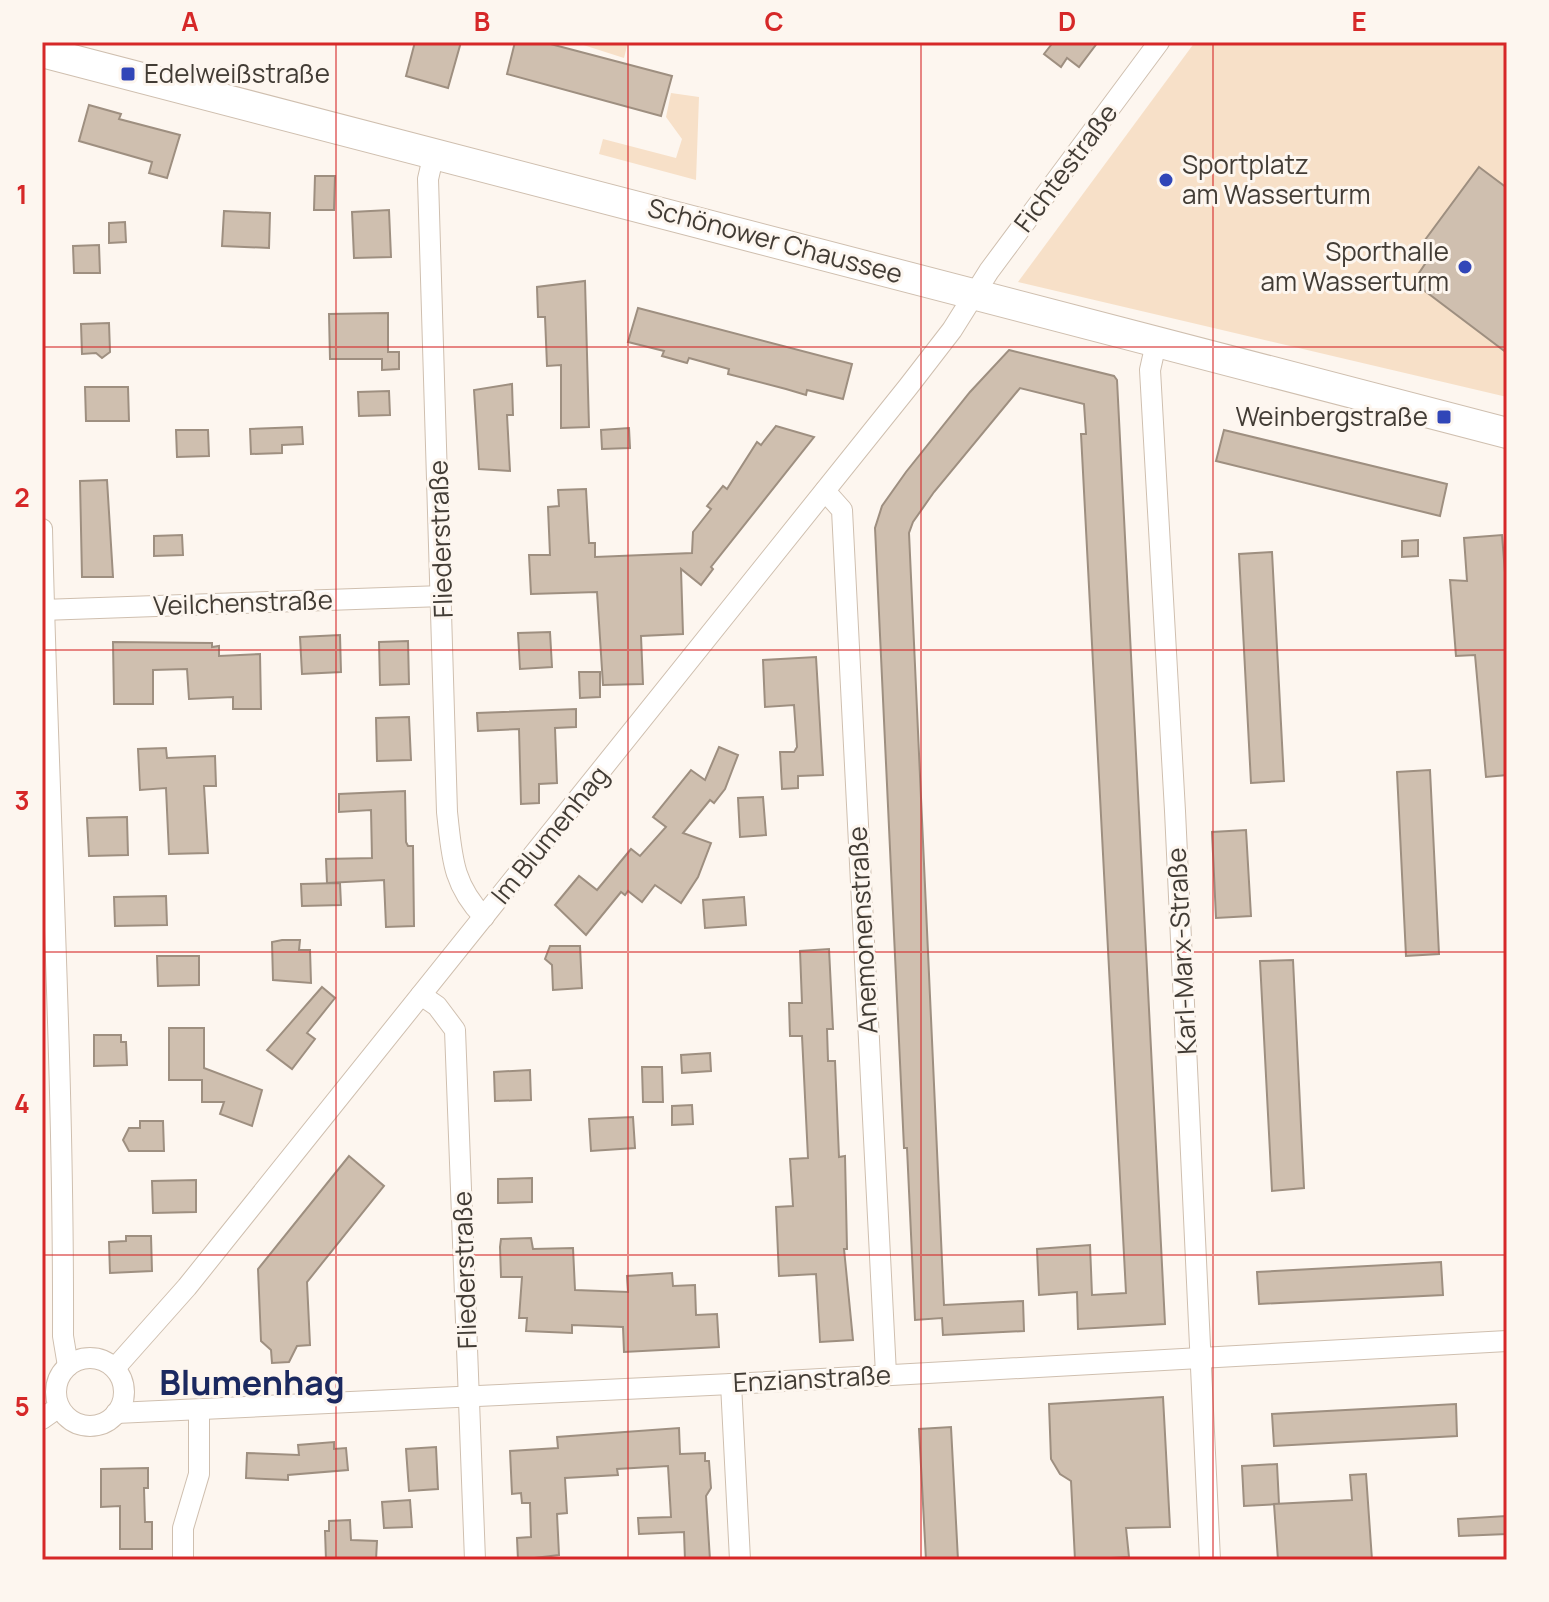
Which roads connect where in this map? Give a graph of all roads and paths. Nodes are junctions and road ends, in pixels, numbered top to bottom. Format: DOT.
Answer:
graph roads {
  1 [pos="1159,42"];
  2 [pos="42,52"];
  3 [pos="434,153"];
  4 [pos="975,295"];
  5 [pos="1156,343"];
  6 [pos="1507,433"];
  7 [pos="825,491"];
  8 [pos="42,529"];
  9 [pos="443,596"];
  10 [pos="43,610"];
  11 [pos="484,917"];
  12 [pos="421,995"];
  13 [pos="1507,1341"];
  14 [pos="1201,1356"];
  15 [pos="68,1366"];
  16 [pos="115,1368"];
  17 [pos="886,1374"];
  18 [pos="731,1384"];
  19 [pos="468,1397"];
  20 [pos="199,1410"];
  21 [pos="50,1413"];
  22 [pos="116,1413"];
  23 [pos="183,1560"];
  24 [pos="475,1560"];
  25 [pos="740,1560"];
  26 [pos="1210,1560"];
  1 -- 4 [label="street, Fichtestraße"];
  2 -- 3 [label="main road, Schönower Chaussee"];
  3 -- 4 [label="main road, Schönower Chaussee"];
  3 -- 9 [label="street, Fliederstraße"];
  4 -- 5 [label="main road, Schönower Chaussee"];
  4 -- 7 [label="street, Im Blumenhag"];
  5 -- 6 [label="main road, Schönower Chaussee"];
  5 -- 14 [label="street, Karl-Marx-Straße"];
  7 -- 11 [label="street, Im Blumenhag"];
  7 -- 17 [label="street, Anemonenstraße"];
  8 -- 10 [label="street"];
  9 -- 10 [label="street, Veilchenstraße"];
  9 -- 11 [label="street, Fliederstraße"];
  10 -- 15 [label="street"];
  11 -- 12 [label="street, Im Blumenhag"];
  12 -- 16 [label="street, Im Blumenhag"];
  12 -- 19 [label="street, Fliederstraße"];
  13 -- 14 [label="street, Enzianstraße"];
  14 -- 17 [label="street, Enzianstraße"];
  14 -- 26 [label="street, Karl-Marx-Straße"];
  15 -- 16 [label="street"];
  15 -- 21 [label="street"];
  16 -- 22 [label="street"];
  17 -- 18 [label="street, Enzianstraße"];
  18 -- 19 [label="street, Enzianstraße"];
  18 -- 25 [label="street"];
  19 -- 20 [label="street, Enzianstraße"];
  19 -- 24 [label="street, Fliederstraße"];
  20 -- 22 [label="street, Enzianstraße"];
  20 -- 23 [label="street"];
  21 -- 22 [label="street"];
}
